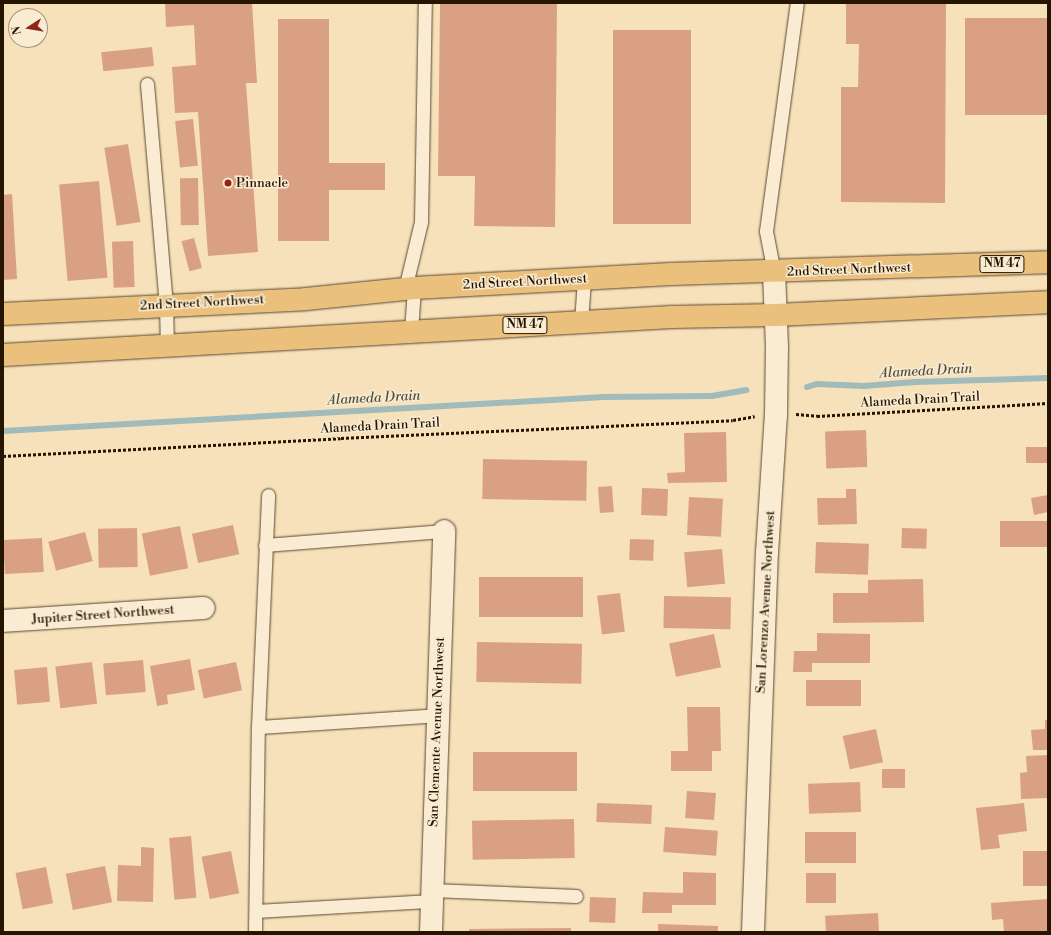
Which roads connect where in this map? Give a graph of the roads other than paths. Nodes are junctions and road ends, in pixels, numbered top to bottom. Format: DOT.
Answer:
graph roads {
  1 [pos="425,3"];
  2 [pos="797,3"];
  3 [pos="147,84"];
  4 [pos="1048,262"];
  5 [pos="774,273"];
  6 [pos="584,279"];
  7 [pos="410,288"];
  8 [pos="1048,302"];
  9 [pos="166,304"];
  10 [pos="3,314"];
  11 [pos="776,315"];
  12 [pos="582,322"];
  13 [pos="412,331"];
  14 [pos="167,347"];
  15 [pos="3,355"];
  16 [pos="268,495"];
  17 [pos="444,531"];
  18 [pos="265,545"];
  19 [pos="204,608"];
  20 [pos="3,621"];
  21 [pos="438,715"];
  22 [pos="258,726"];
  23 [pos="432,895"];
  24 [pos="576,896"];
  25 [pos="256,911"];
  26 [pos="255,932"];
  27 [pos="431,932"];
  28 [pos="753,932"];
  1 -- 7 [label="lane"];
  2 -- 5 [label="lane"];
  3 -- 9 [label="lane"];
  4 -- 5 [label="main road, 2nd Street Northwest / NM 47"];
  5 -- 6 [label="main road, 2nd Street Northwest / NM 47"];
  5 -- 11 [label="street, San Lorenzo Avenue Northwest"];
  6 -- 7 [label="main road, 2nd Street Northwest / NM 47"];
  6 -- 12 [label="lane"];
  7 -- 9 [label="main road, 2nd Street Northwest / NM 47"];
  7 -- 13 [label="lane"];
  8 -- 11 [label="main road, NM 47"];
  9 -- 10 [label="main road, 2nd Street Northwest / NM 47"];
  9 -- 14 [label="lane"];
  11 -- 12 [label="main road, NM 47"];
  11 -- 28 [label="street, San Lorenzo Avenue Northwest"];
  12 -- 13 [label="main road, NM 47"];
  13 -- 14 [label="main road, NM 47"];
  14 -- 15 [label="main road, NM 47"];
  16 -- 18 [label="lane"];
  17 -- 18 [label="lane"];
  17 -- 21 [label="street, San Clemente Avenue Northwest"];
  18 -- 22 [label="lane"];
  19 -- 20 [label="street, Jupiter Street Northwest"];
  21 -- 22 [label="lane"];
  21 -- 23 [label="street, San Clemente Avenue Northwest"];
  22 -- 25 [label="lane"];
  23 -- 24 [label="lane"];
  23 -- 25 [label="lane"];
  23 -- 27 [label="street, San Clemente Avenue Northwest"];
  25 -- 26 [label="lane"];
}
